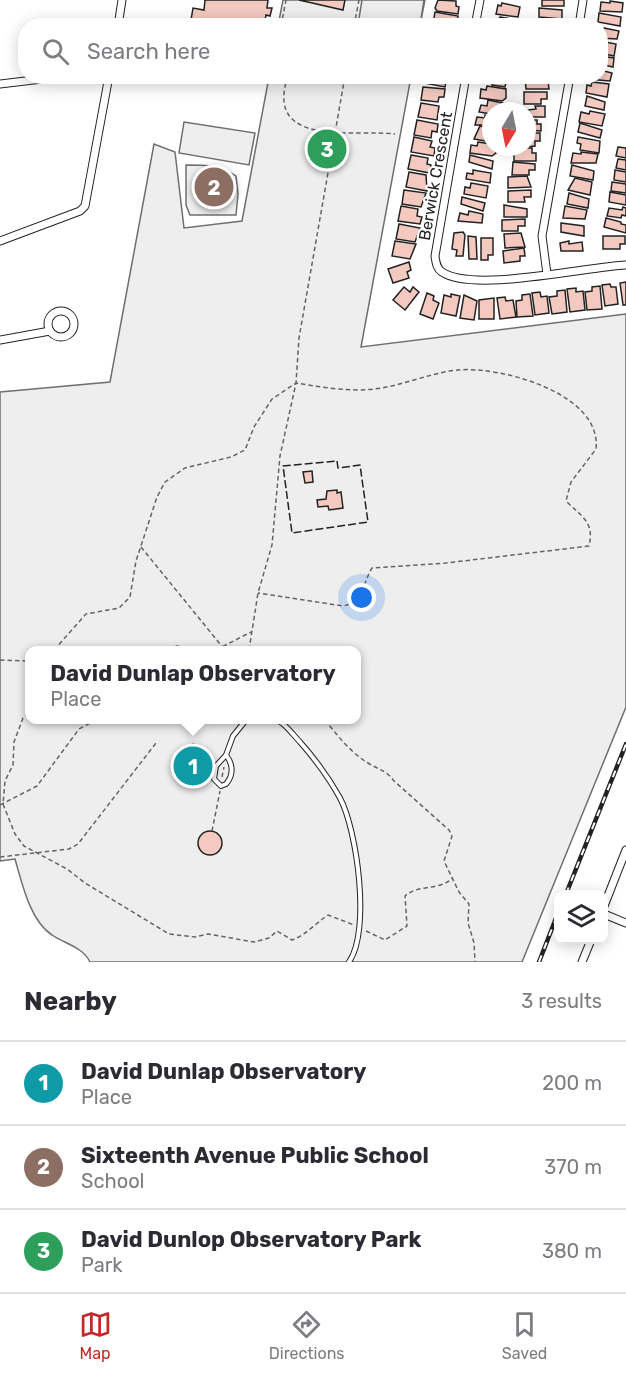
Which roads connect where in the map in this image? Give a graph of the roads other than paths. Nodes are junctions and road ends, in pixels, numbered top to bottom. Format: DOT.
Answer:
graph roads {
  1 [pos="122,0"];
  2 [pos="480,0"];
  3 [pos="583,0"];
  4 [pos="119,18"];
  5 [pos="477,18"];
  6 [pos="580,18"];
  7 [pos="18,82"];
  8 [pos="0,84"];
  9 [pos="108,84"];
  10 [pos="465,84"];
  11 [pos="569,84"];
  12 [pos="0,241"];
  13 [pos="626,265"];
  14 [pos="547,274"];
  15 [pos="50,331"];
  16 [pos="0,339"];
  17 [pos="242,724"];
  18 [pos="281,724"];
  19 [pos="226,755"];
  20 [pos="626,850"];
  21 [pos="608,894"];
  22 [pos="608,916"];
  23 [pos="626,923"];
  24 [pos="589,944"];
  25 [pos="349,962"];
  26 [pos="582,962"];
  1 -- 4 [label="street"];
  2 -- 5 [label="street"];
  3 -- 6 [label="street"];
  7 -- 8 [label="street"];
  9 -- 12 [label="street"];
  10 -- 14 [label="street, Berwick Crescent"];
  11 -- 14 [label="street"];
  13 -- 14 [label="street, Berwick Crescent"];
  15 -- 16 [label="street"];
  17 -- 19 [label="lane"];
  18 -- 25 [label="lane"];
  19 -- 19 [label="lane"];
  20 -- 21 [label="street"];
  22 -- 23 [label="street"];
  24 -- 26 [label="street"];
}
